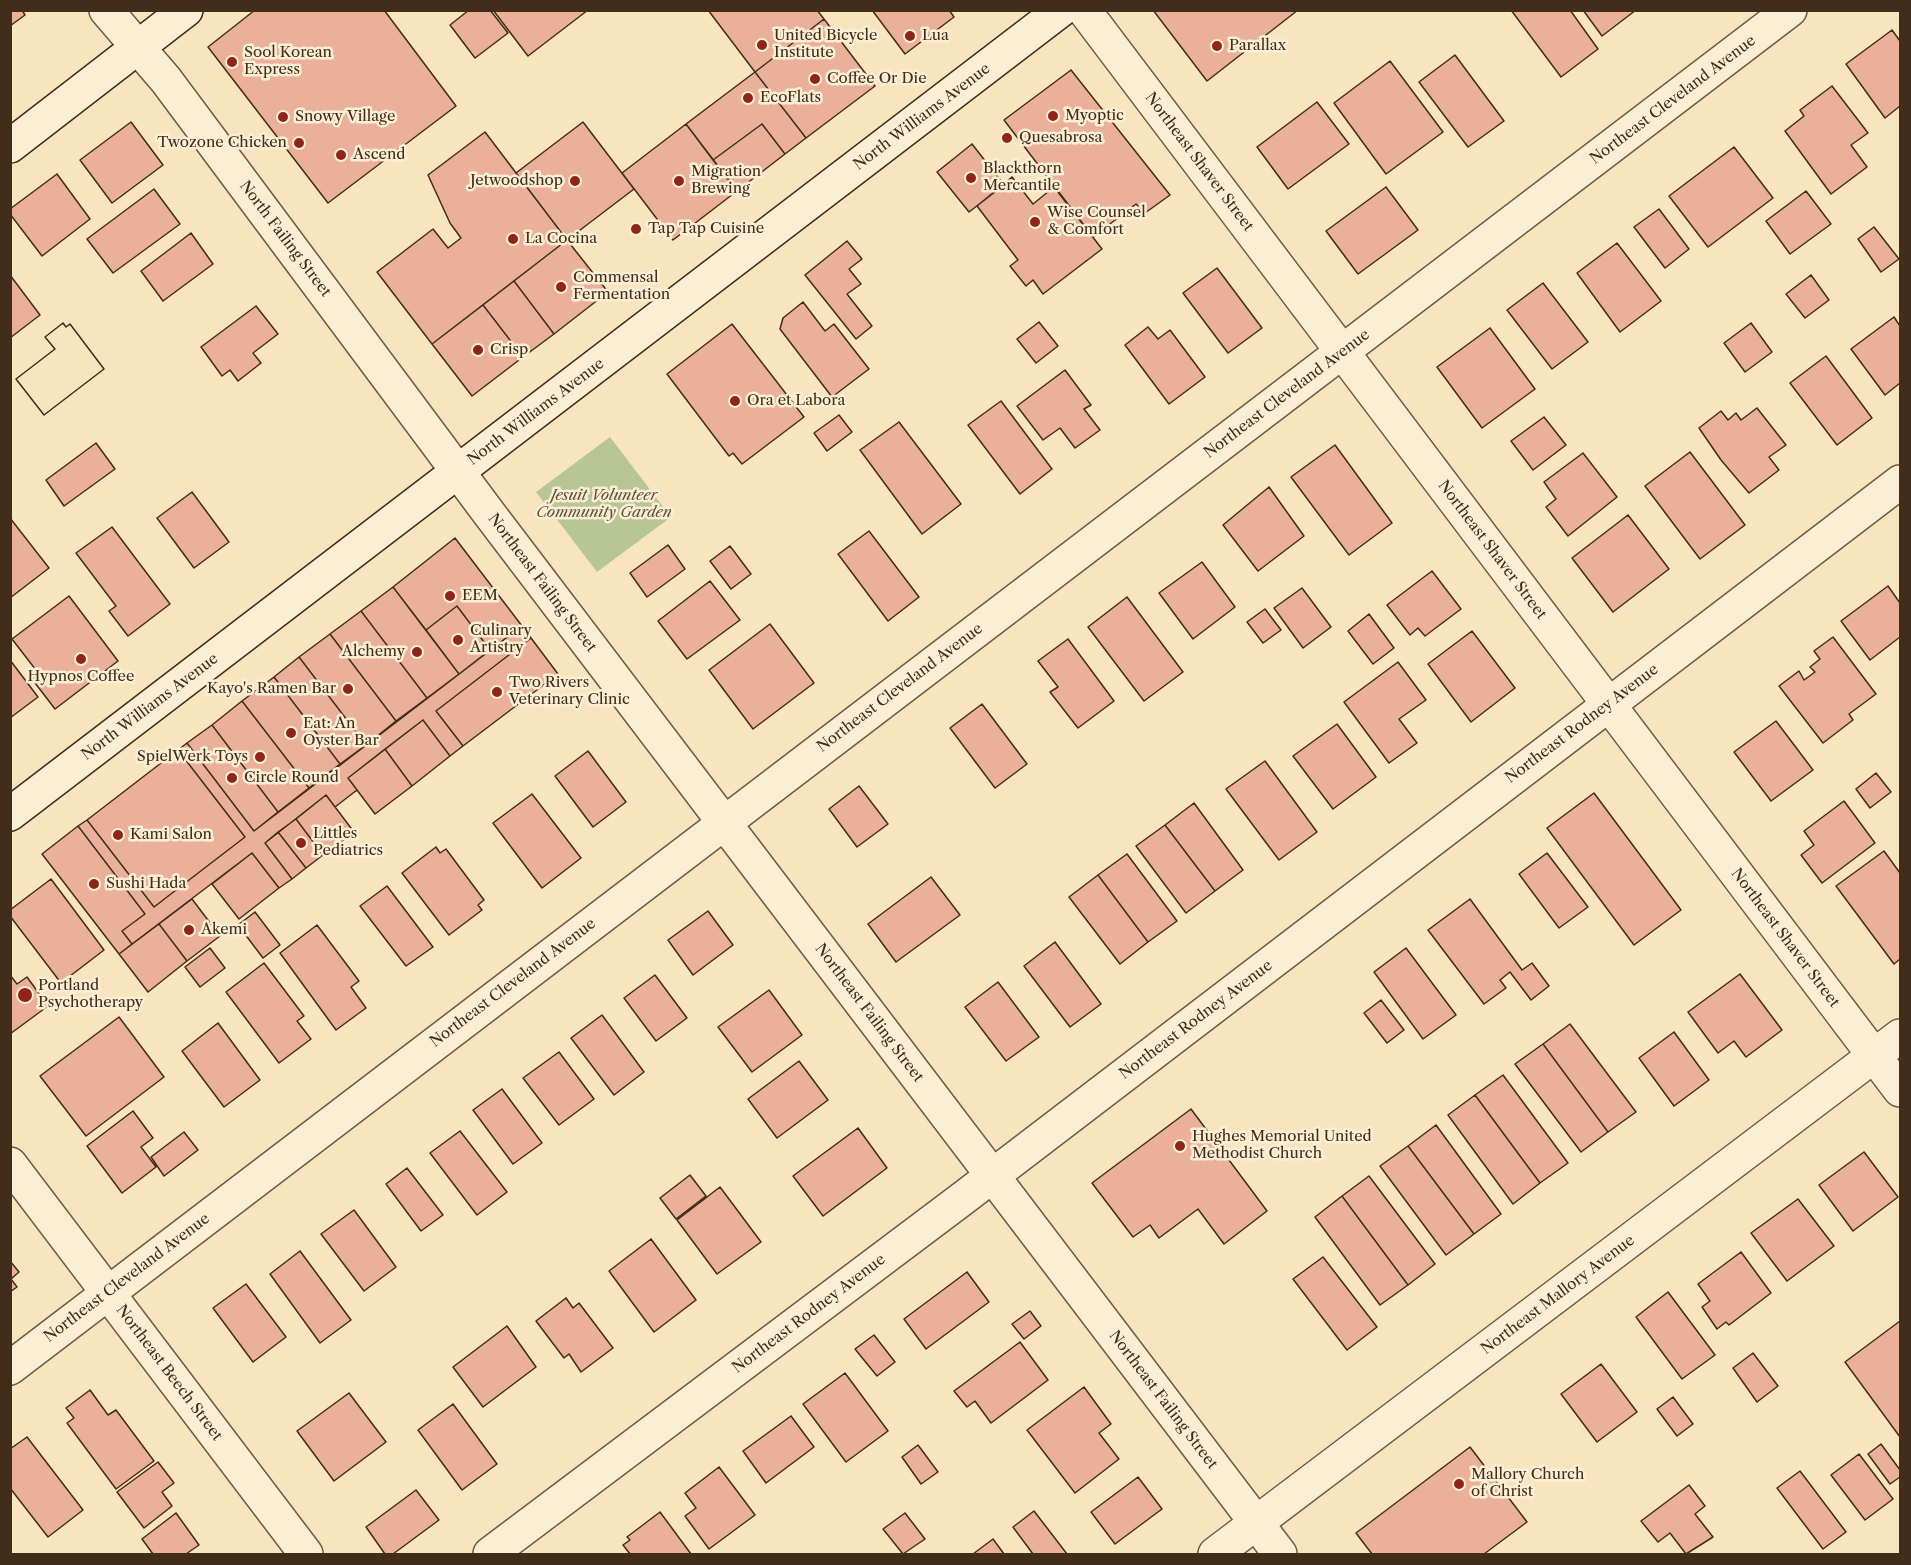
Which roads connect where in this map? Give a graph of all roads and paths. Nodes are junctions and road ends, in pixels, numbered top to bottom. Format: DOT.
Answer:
graph roads {
  1 [pos="106,10"];
  2 [pos="186,10"];
  3 [pos="1061,10"];
  4 [pos="1084,10"];
  5 [pos="1790,10"];
  6 [pos="139,49"];
  7 [pos="10,146"];
  8 [pos="1342,352"];
  9 [pos="458,472"];
  10 [pos="1900,482"];
  11 [pos="1609,704"];
  12 [pos="10,814"];
  13 [pos="723,821"];
  14 [pos="1900,1036"];
  15 [pos="1875,1056"];
  16 [pos="1900,1090"];
  17 [pos="10,1164"];
  18 [pos="992,1175"];
  19 [pos="108,1292"];
  20 [pos="10,1368"];
  21 [pos="1256,1523"];
  22 [pos="306,1554"];
  23 [pos="490,1554"];
  24 [pos="1215,1554"];
  25 [pos="1280,1554"];
  1 -- 6 [label="street, North Failing Street"];
  2 -- 6 [label="street"];
  3 -- 9 [label="street, North Williams Avenue"];
  4 -- 8 [label="street, Northeast Shaver Street"];
  5 -- 8 [label="street, Northeast Cleveland Avenue"];
  6 -- 7 [label="street"];
  6 -- 9 [label="street, North Failing Street"];
  8 -- 11 [label="street, Northeast Shaver Street"];
  8 -- 13 [label="street, Northeast Cleveland Avenue"];
  9 -- 12 [label="street, North Williams Avenue"];
  9 -- 13 [label="street, Northeast Failing Street"];
  10 -- 11 [label="street, Northeast Rodney Avenue"];
  11 -- 15 [label="street, Northeast Shaver Street"];
  11 -- 18 [label="street, Northeast Rodney Avenue"];
  13 -- 18 [label="street, Northeast Failing Street"];
  13 -- 19 [label="street, Northeast Cleveland Avenue"];
  14 -- 15 [label="street, Northeast Mallory Avenue"];
  15 -- 16 [label="street, Northeast Shaver Street"];
  15 -- 21 [label="street, Northeast Mallory Avenue"];
  17 -- 19 [label="street, Northeast Beech Street"];
  18 -- 21 [label="street, Northeast Failing Street"];
  18 -- 23 [label="street, Northeast Rodney Avenue"];
  19 -- 20 [label="street, Northeast Cleveland Avenue"];
  19 -- 22 [label="street, Northeast Beech Street"];
  21 -- 24 [label="street, Northeast Mallory Avenue"];
  21 -- 25 [label="street, Northeast Failing Street"];
}
